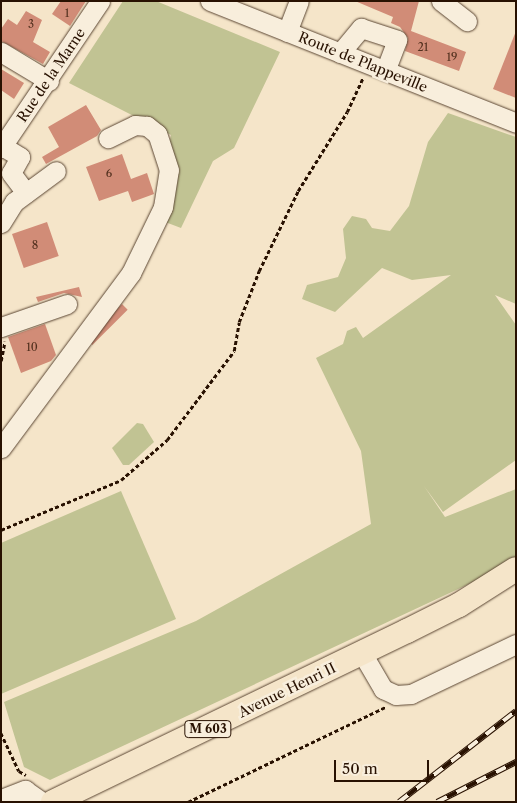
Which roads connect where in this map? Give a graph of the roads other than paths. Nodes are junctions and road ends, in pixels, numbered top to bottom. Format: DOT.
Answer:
graph roads {
  1 [pos="100,1"];
  2 [pos="210,1"];
  3 [pos="299,1"];
  4 [pos="441,1"];
  5 [pos="467,21"];
  6 [pos="287,32"];
  7 [pos="1,52"];
  8 [pos="340,53"];
  9 [pos="377,67"];
  10 [pos="48,81"];
  11 [pos="516,123"];
  12 [pos="108,138"];
  13 [pos="2,147"];
  14 [pos="11,165"];
  15 [pos="56,171"];
  16 [pos="26,193"];
  17 [pos="1,223"];
  18 [pos="67,304"];
  19 [pos="4,327"];
  20 [pos="1,448"];
  21 [pos="516,569"];
  22 [pos="516,644"];
  23 [pos="362,654"];
  24 [pos="1,799"];
  25 [pos="42,802"];
  26 [pos="52,802"];
  1 -- 10 [label="street, Rue de la Marne"];
  2 -- 6 [label="street, Route de Plappeville"];
  3 -- 6 [label="street"];
  4 -- 5 [label="street"];
  6 -- 8 [label="street, Route de Plappeville"];
  7 -- 10 [label="street"];
  8 -- 9 [label="street, Route de Plappeville"];
  8 -- 9 [label="street"];
  9 -- 11 [label="street, Route de Plappeville"];
  10 -- 13 [label="street, Rue de la Marne"];
  12 -- 20 [label="street"];
  13 -- 14 [label="street"];
  14 -- 16 [label="street"];
  15 -- 16 [label="street"];
  16 -- 17 [label="street"];
  18 -- 19 [label="street"];
  21 -- 23 [label="main road, Avenue Henri II / M 603"];
  22 -- 23 [label="street"];
  23 -- 26 [label="main road, Avenue Henri II / M 603"];
  24 -- 25 [label="street"];
}
